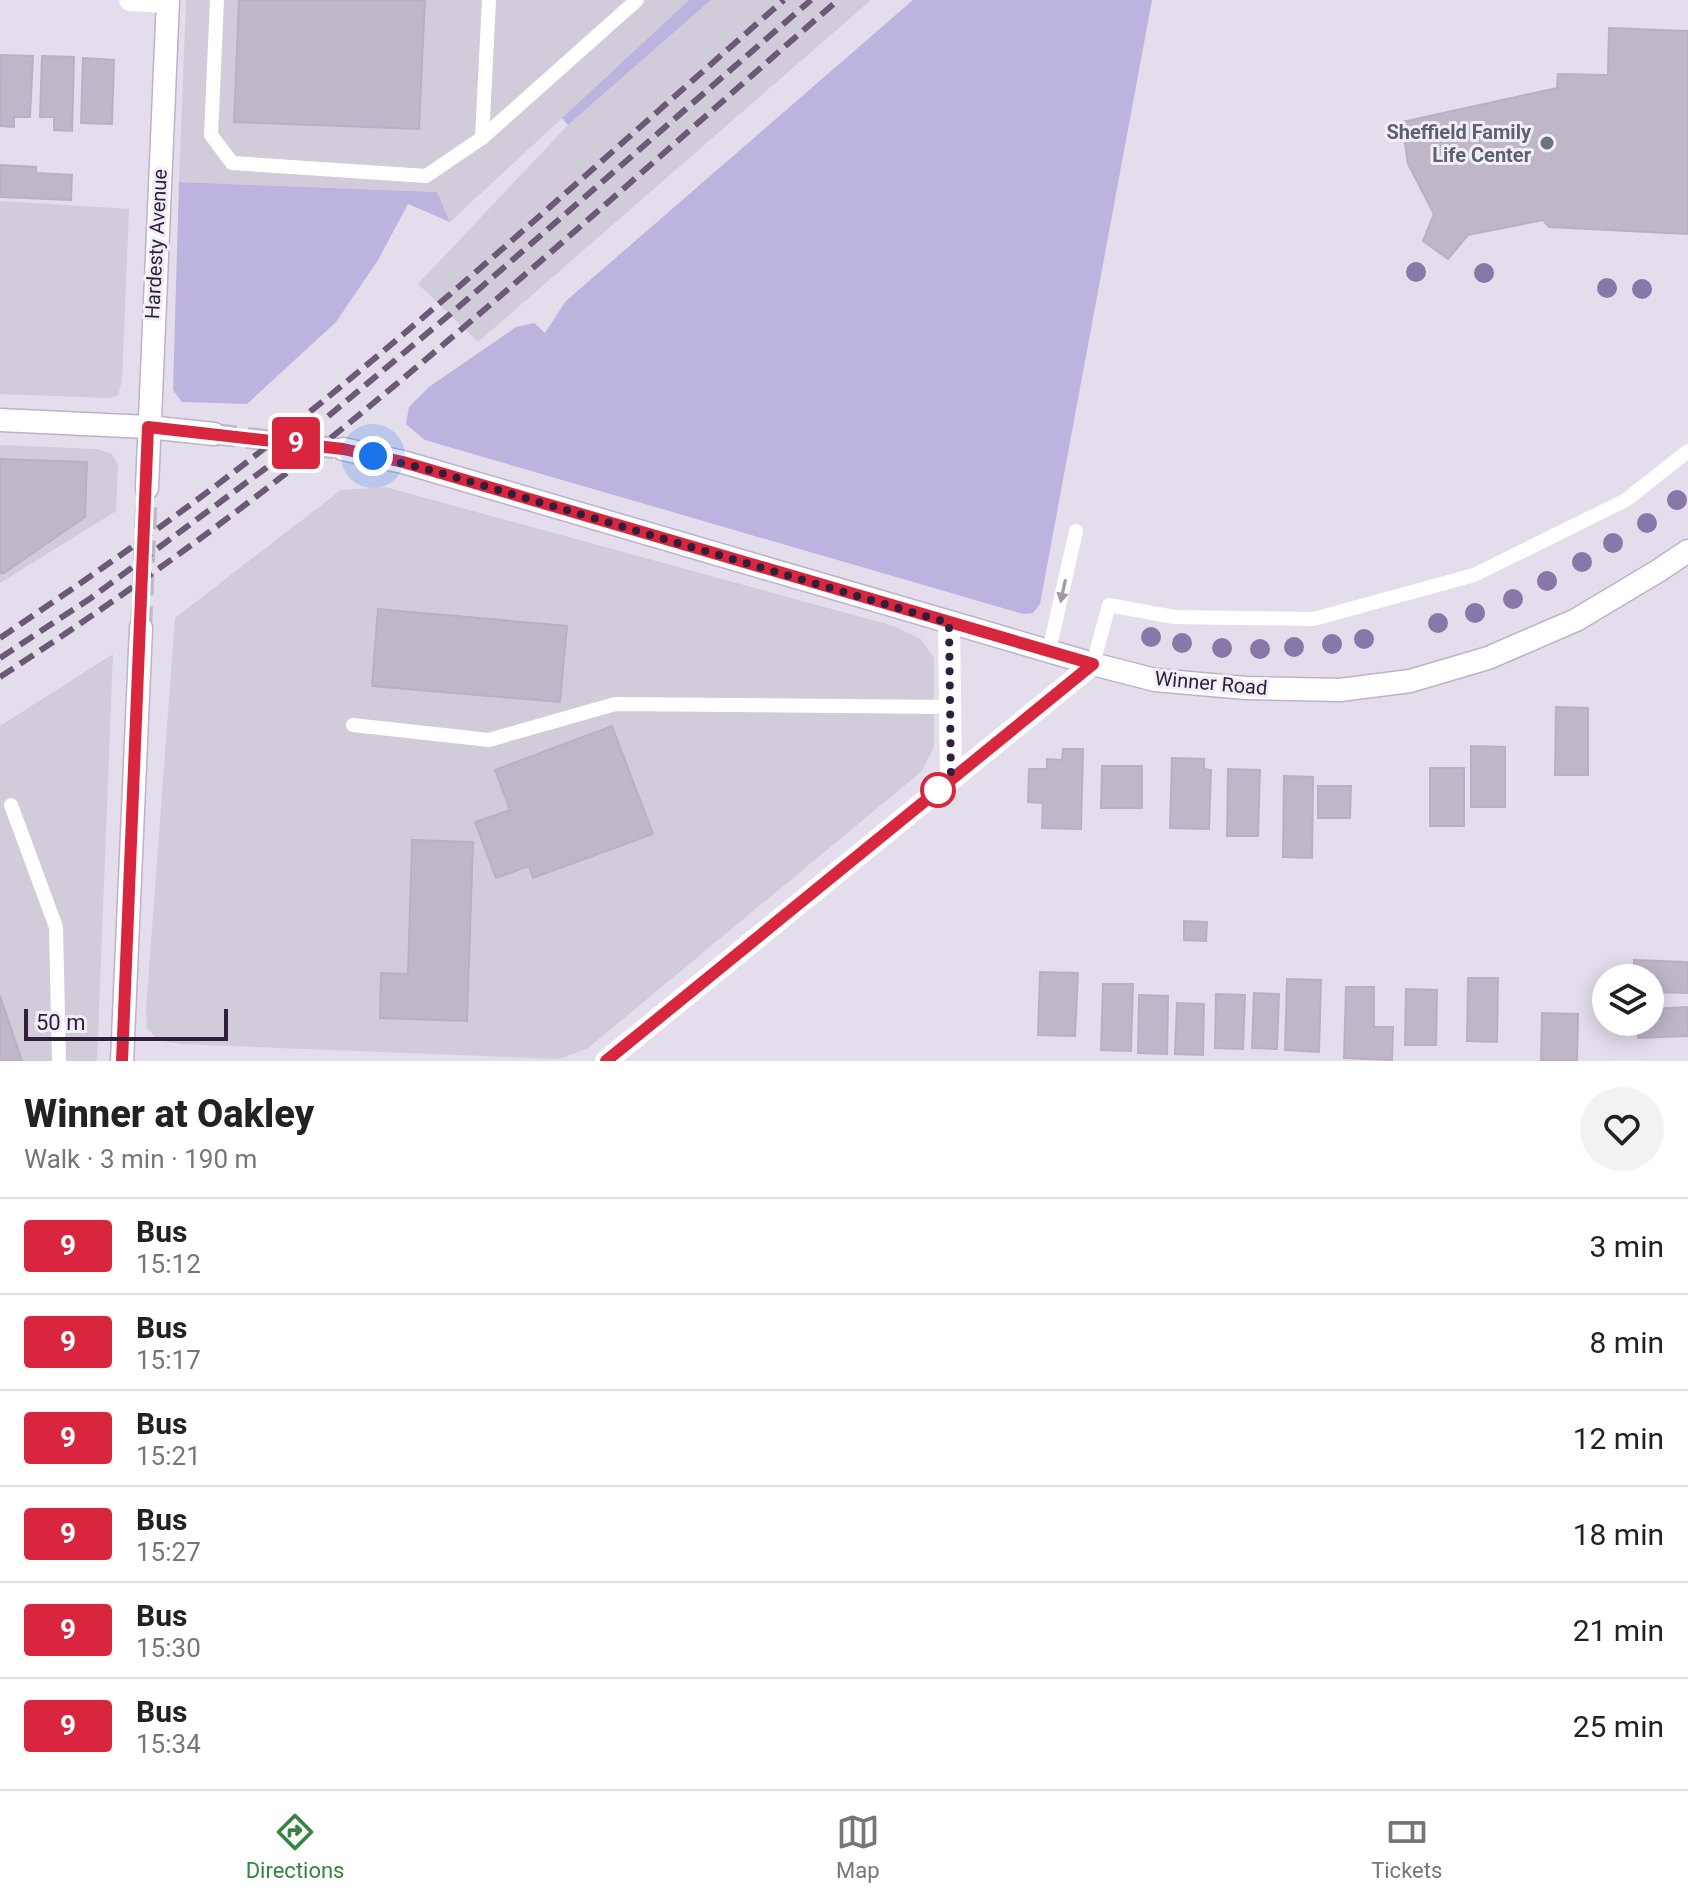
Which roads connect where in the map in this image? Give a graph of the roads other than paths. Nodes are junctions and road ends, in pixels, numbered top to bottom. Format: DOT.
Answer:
graph roads {
  1 [pos="130,0"];
  2 [pos="217,0"];
  3 [pos="489,0"];
  4 [pos="637,0"];
  5 [pos="168,1"];
  6 [pos="482,138"];
  7 [pos="0,420"];
  8 [pos="148,427"];
  9 [pos="214,434"];
  10 [pos="343,449"];
  11 [pos="1688,451"];
  12 [pos="147,488"];
  13 [pos="1076,531"];
  14 [pos="1688,551"];
  15 [pos="949,623"];
  16 [pos="141,628"];
  17 [pos="1049,651"];
  18 [pos="1093,664"];
  19 [pos="950,707"];
  20 [pos="353,725"];
  21 [pos="951,780"];
  22 [pos="11,805"];
  23 [pos="59,1061"];
  24 [pos="122,1061"];
  25 [pos="133,1061"];
  26 [pos="606,1061"];
  1 -- 5 [label="main road"];
  2 -- 6 [label="lane"];
  3 -- 6 [label="lane"];
  4 -- 6 [label="lane"];
  5 -- 8 [label="main road, Hardesty Avenue"];
  7 -- 8 [label="main road"];
  8 -- 9 [label="main road"];
  8 -- 12 [label="main road, Hardesty Avenue"];
  10 -- 15 [label="main road, Winner Road"];
  11 -- 18 [label="lane"];
  13 -- 17 [label="lane, one-way"];
  14 -- 18 [label="main road, Winner Road"];
  15 -- 17 [label="main road, Winner Road"];
  15 -- 19 [label="main road"];
  16 -- 24 [label="main road"];
  17 -- 18 [label="main road, Winner Road"];
  18 -- 21 [label="main road"];
  19 -- 20 [label="lane"];
  19 -- 21 [label="main road"];
  21 -- 26 [label="main road"];
  22 -- 23 [label="lane"];
  24 -- 25 [label="main road"];
}
